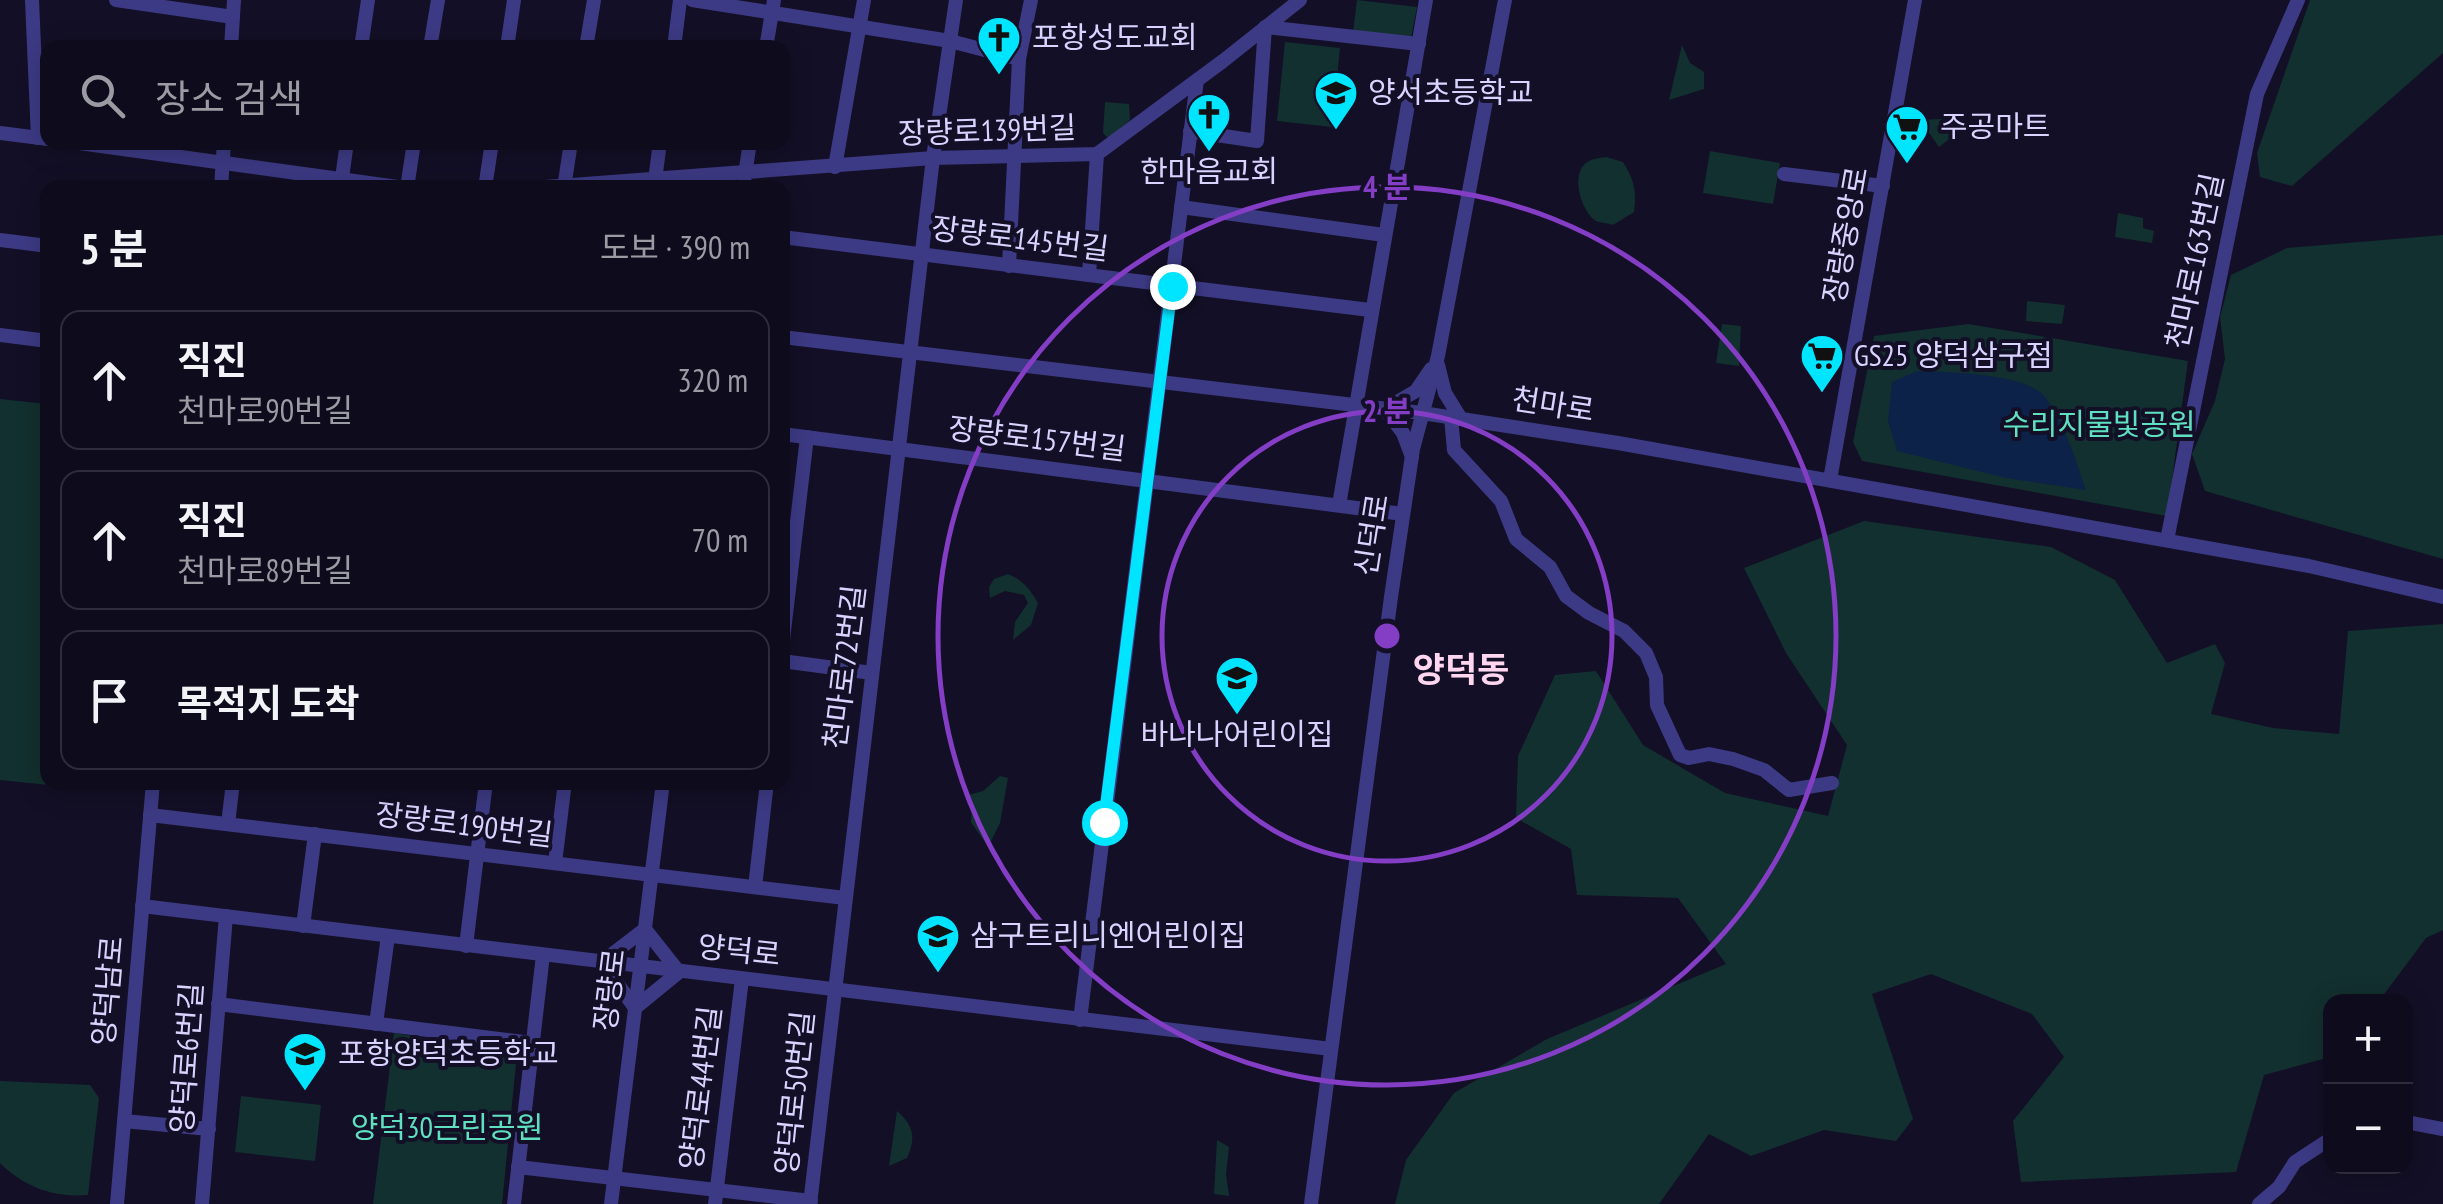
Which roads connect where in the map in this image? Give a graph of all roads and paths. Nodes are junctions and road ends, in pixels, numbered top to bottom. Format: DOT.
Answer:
graph roads {
  1 [pos="32,0"];
  2 [pos="116,0"];
  3 [pos="234,0"];
  4 [pos="368,0"];
  5 [pos="438,0"];
  6 [pos="514,0"];
  7 [pos="594,0"];
  8 [pos="680,0"];
  9 [pos="692,0"];
  10 [pos="864,0"];
  11 [pos="956,0"];
  12 [pos="1031,0"];
  13 [pos="1300,0"];
  14 [pos="1426,0"];
  15 [pos="1505,0"];
  16 [pos="1915,0"];
  17 [pos="2298,0"];
  18 [pos="773,6"];
  19 [pos="233,17"];
  20 [pos="860,26"];
  21 [pos="1264,27"];
  22 [pos="232,40"];
  23 [pos="362,40"];
  24 [pos="431,40"];
  25 [pos="508,40"];
  26 [pos="587,40"];
  27 [pos="675,40"];
  28 [pos="767,40"];
  29 [pos="950,41"];
  30 [pos="1419,44"];
  31 [pos="40,52"];
  32 [pos="1019,59"];
  33 [pos="1197,80"];
  34 [pos="1190,131"];
  35 [pos="0,133"];
  36 [pos="40,138"];
  37 [pos="130,150"];
  38 [pos="224,150"];
  39 [pos="346,150"];
  40 [pos="413,150"];
  41 [pos="491,150"];
  42 [pos="570,150"];
  43 [pos="659,150"];
  44 [pos="749,150"];
  45 [pos="1016,154"];
  46 [pos="1097,154"];
  47 [pos="933,158"];
  48 [pos="223,163"];
  49 [pos="835,166"];
  50 [pos="745,172"];
  51 [pos="1784,174"];
  52 [pos="342,178"];
  53 [pos="222,180"];
  54 [pos="355,180"];
  55 [pos="407,180"];
  56 [pos="486,180"];
  57 [pos="565,180"];
  58 [pos="654,180"];
  59 [pos="672,180"];
  60 [pos="744,180"];
  61 [pos="1883,186"];
  62 [pos="1181,208"];
  63 [pos="1384,235"];
  64 [pos="790,238"];
  65 [pos="0,240"];
  66 [pos="40,245"];
  67 [pos="922,255"];
  68 [pos="1009,266"];
  69 [pos="1088,275"];
  70 [pos="1172,286"];
  71 [pos="1370,310"];
  72 [pos="0,335"];
  73 [pos="790,338"];
  74 [pos="40,340"];
  75 [pos="911,352"];
  76 [pos="1437,360"];
  77 [pos="1159,382"];
  78 [pos="1354,405"];
  79 [pos="1384,409"];
  80 [pos="1422,413"];
  81 [pos="1452,417"];
  82 [pos="790,435"];
  83 [pos="807,437"];
  84 [pos="899,449"];
  85 [pos="1412,456"];
  86 [pos="1830,480"];
  87 [pos="1147,481"];
  88 [pos="1339,506"];
  89 [pos="1404,514"];
  90 [pos="2167,540"];
  91 [pos="790,580"];
  92 [pos="2443,597"];
  93 [pos="790,662"];
  94 [pos="872,673"];
  95 [pos="1832,783"];
  96 [pos="152,790"];
  97 [pos="232,790"];
  98 [pos="485,790"];
  99 [pos="564,790"];
  100 [pos="662,790"];
  101 [pos="766,790"];
  102 [pos="150,814"];
  103 [pos="228,824"];
  104 [pos="315,834"];
  105 [pos="477,854"];
  106 [pos="555,864"];
  107 [pos="652,875"];
  108 [pos="755,887"];
  109 [pos="845,898"];
  110 [pos="142,906"];
  111 [pos="226,916"];
  112 [pos="303,926"];
  113 [pos="645,929"];
  114 [pos="388,936"];
  115 [pos="466,946"];
  116 [pos="543,955"];
  117 [pos="602,962"];
  118 [pos="640,967"];
  119 [pos="679,972"];
  120 [pos="742,979"];
  121 [pos="834,988"];
  122 [pos="218,1004"];
  123 [pos="635,1008"];
  124 [pos="1080,1020"];
  125 [pos="376,1024"];
  126 [pos="532,1043"];
  127 [pos="1331,1049"];
  128 [pos="124,1121"];
  129 [pos="2413,1123"];
  130 [pos="209,1129"];
  131 [pos="2443,1129"];
  132 [pos="2323,1144"];
  133 [pos="518,1167"];
  134 [pos="614,1180"];
  135 [pos="716,1197"];
  136 [pos="811,1202"];
  137 [pos="118,1204"];
  138 [pos="202,1204"];
  139 [pos="514,1204"];
  140 [pos="611,1204"];
  141 [pos="1311,1204"];
  142 [pos="2259,1204"];
  1 -- 31 [label="street"];
  2 -- 19 [label="street"];
  3 -- 19 [label="street"];
  4 -- 23 [label="street"];
  5 -- 24 [label="street"];
  6 -- 25 [label="street"];
  7 -- 26 [label="street"];
  8 -- 27 [label="street"];
  9 -- 18 [label="street"];
  10 -- 20 [label="street"];
  11 -- 29 [label="street, 천마로72번길"];
  12 -- 32 [label="street"];
  13 -- 21 [label="street, 장량로139번길"];
  14 -- 30 [label="street"];
  15 -- 76 [label="street, 신덕로"];
  16 -- 61 [label="street, 장량중앙로"];
  17 -- 90 [label="street, 천마로163번길"];
  18 -- 20 [label="street"];
  18 -- 28 [label="street"];
  19 -- 22 [label="street"];
  20 -- 29 [label="street"];
  20 -- 49 [label="street"];
  21 -- 30 [label="street"];
  21 -- 33 [label="street, 장량로139번길"];
  21 -- 34 [label="street"];
  29 -- 32 [label="street"];
  29 -- 47 [label="street, 천마로72번길"];
  30 -- 63 [label="street"];
  32 -- 45 [label="street"];
  33 -- 34 [label="street"];
  33 -- 46 [label="street, 장량로139번길"];
  34 -- 62 [label="street"];
  35 -- 36 [label="street"];
  37 -- 48 [label="street"];
  38 -- 48 [label="street"];
  39 -- 52 [label="street"];
  40 -- 55 [label="street"];
  41 -- 56 [label="street"];
  42 -- 57 [label="street"];
  43 -- 58 [label="street"];
  44 -- 50 [label="street"];
  45 -- 46 [label="street, 장량로139번길"];
  45 -- 47 [label="street, 장량로139번길"];
  45 -- 68 [label="street"];
  46 -- 69 [label="street"];
  47 -- 49 [label="street, 장량로139번길"];
  47 -- 67 [label="street, 천마로72번길"];
  48 -- 52 [label="street"];
  48 -- 53 [label="street"];
  49 -- 50 [label="street, 장량로139번길"];
  50 -- 59 [label="street, 장량로139번길"];
  50 -- 60 [label="street"];
  51 -- 61 [label="street"];
  52 -- 54 [label="street"];
  61 -- 86 [label="street, 장량중앙로"];
  62 -- 63 [label="street"];
  62 -- 70 [label="street"];
  63 -- 71 [label="street"];
  64 -- 67 [label="street, 장량로145번길"];
  65 -- 66 [label="street"];
  67 -- 68 [label="street, 장량로145번길"];
  67 -- 75 [label="street, 천마로72번길"];
  68 -- 69 [label="street, 장량로145번길"];
  69 -- 70 [label="street, 장량로145번길"];
  70 -- 71 [label="street, 장량로145번길"];
  70 -- 77 [label="street"];
  71 -- 78 [label="street"];
  72 -- 74 [label="street"];
  73 -- 75 [label="street, 천마로"];
  75 -- 77 [label="street, 천마로"];
  75 -- 84 [label="street, 천마로72번길"];
  76 -- 79 [label="street"];
  76 -- 80 [label="street, 신덕로"];
  76 -- 81 [label="street"];
  77 -- 78 [label="street, 천마로"];
  77 -- 87 [label="street"];
  78 -- 79 [label="street, 천마로"];
  78 -- 88 [label="street"];
  79 -- 80 [label="street, 천마로"];
  79 -- 85 [label="street"];
  80 -- 81 [label="street, 천마로"];
  80 -- 85 [label="street, 신덕로"];
  81 -- 85 [label="street"];
  81 -- 86 [label="street, 천마로"];
  81 -- 95 [label="street"];
  82 -- 83 [label="street, 장량로157번길"];
  83 -- 84 [label="street, 장량로157번길"];
  83 -- 91 [label="street"];
  84 -- 87 [label="street, 장량로157번길"];
  84 -- 94 [label="street, 천마로72번길"];
  85 -- 89 [label="street, 신덕로"];
  86 -- 90 [label="street, 천마로"];
  87 -- 88 [label="street, 장량로157번길"];
  87 -- 124 [label="street"];
  88 -- 89 [label="street, 장량로157번길"];
  89 -- 127 [label="street, 신덕로"];
  90 -- 92 [label="street, 천마로"];
  93 -- 94 [label="street"];
  94 -- 109 [label="street, 천마로72번길"];
  96 -- 102 [label="street, 양덕남로"];
  97 -- 103 [label="street"];
  98 -- 105 [label="street"];
  99 -- 106 [label="street"];
  100 -- 107 [label="street, 장량로"];
  101 -- 108 [label="street"];
  102 -- 103 [label="street, 장량로190번길"];
  102 -- 110 [label="street, 양덕남로"];
  103 -- 104 [label="street, 장량로190번길"];
  104 -- 105 [label="street, 장량로190번길"];
  104 -- 112 [label="street"];
  105 -- 106 [label="street, 장량로190번길"];
  105 -- 115 [label="street"];
  106 -- 107 [label="street, 장량로190번길"];
  107 -- 108 [label="street, 장량로190번길"];
  107 -- 113 [label="street, 장량로"];
  108 -- 109 [label="street, 장량로190번길"];
  109 -- 121 [label="street, 천마로72번길"];
  110 -- 111 [label="street, 양덕로"];
  110 -- 128 [label="street, 양덕남로"];
  111 -- 112 [label="street, 양덕로"];
  111 -- 122 [label="street, 양덕로6번길"];
  112 -- 114 [label="street, 양덕로"];
  113 -- 117 [label="street"];
  113 -- 118 [label="street, 장량로"];
  113 -- 119 [label="street"];
  114 -- 115 [label="street, 양덕로"];
  114 -- 125 [label="street"];
  115 -- 116 [label="street, 양덕로"];
  116 -- 117 [label="street, 양덕로"];
  116 -- 126 [label="street"];
  117 -- 118 [label="street, 양덕로"];
  117 -- 123 [label="street"];
  118 -- 119 [label="street, 양덕로"];
  118 -- 123 [label="street, 장량로"];
  119 -- 120 [label="street, 양덕로"];
  119 -- 123 [label="street"];
  120 -- 121 [label="street, 양덕로"];
  120 -- 135 [label="street, 양덕로44번길"];
  121 -- 124 [label="street, 양덕로"];
  121 -- 136 [label="street, 양덕로50번길"];
  122 -- 125 [label="street"];
  122 -- 130 [label="street, 양덕로6번길"];
  123 -- 134 [label="street, 장량로"];
  124 -- 127 [label="street, 양덕로"];
  125 -- 126 [label="street"];
  126 -- 133 [label="street"];
  127 -- 141 [label="street, 신덕로"];
  128 -- 130 [label="street"];
  128 -- 137 [label="street, 양덕남로"];
  129 -- 131 [label="street"];
  130 -- 138 [label="street, 양덕로6번길"];
  132 -- 142 [label="street"];
  133 -- 134 [label="street"];
  133 -- 139 [label="street"];
  134 -- 135 [label="street"];
  134 -- 140 [label="street, 장량로"];
  135 -- 136 [label="street"];
}
